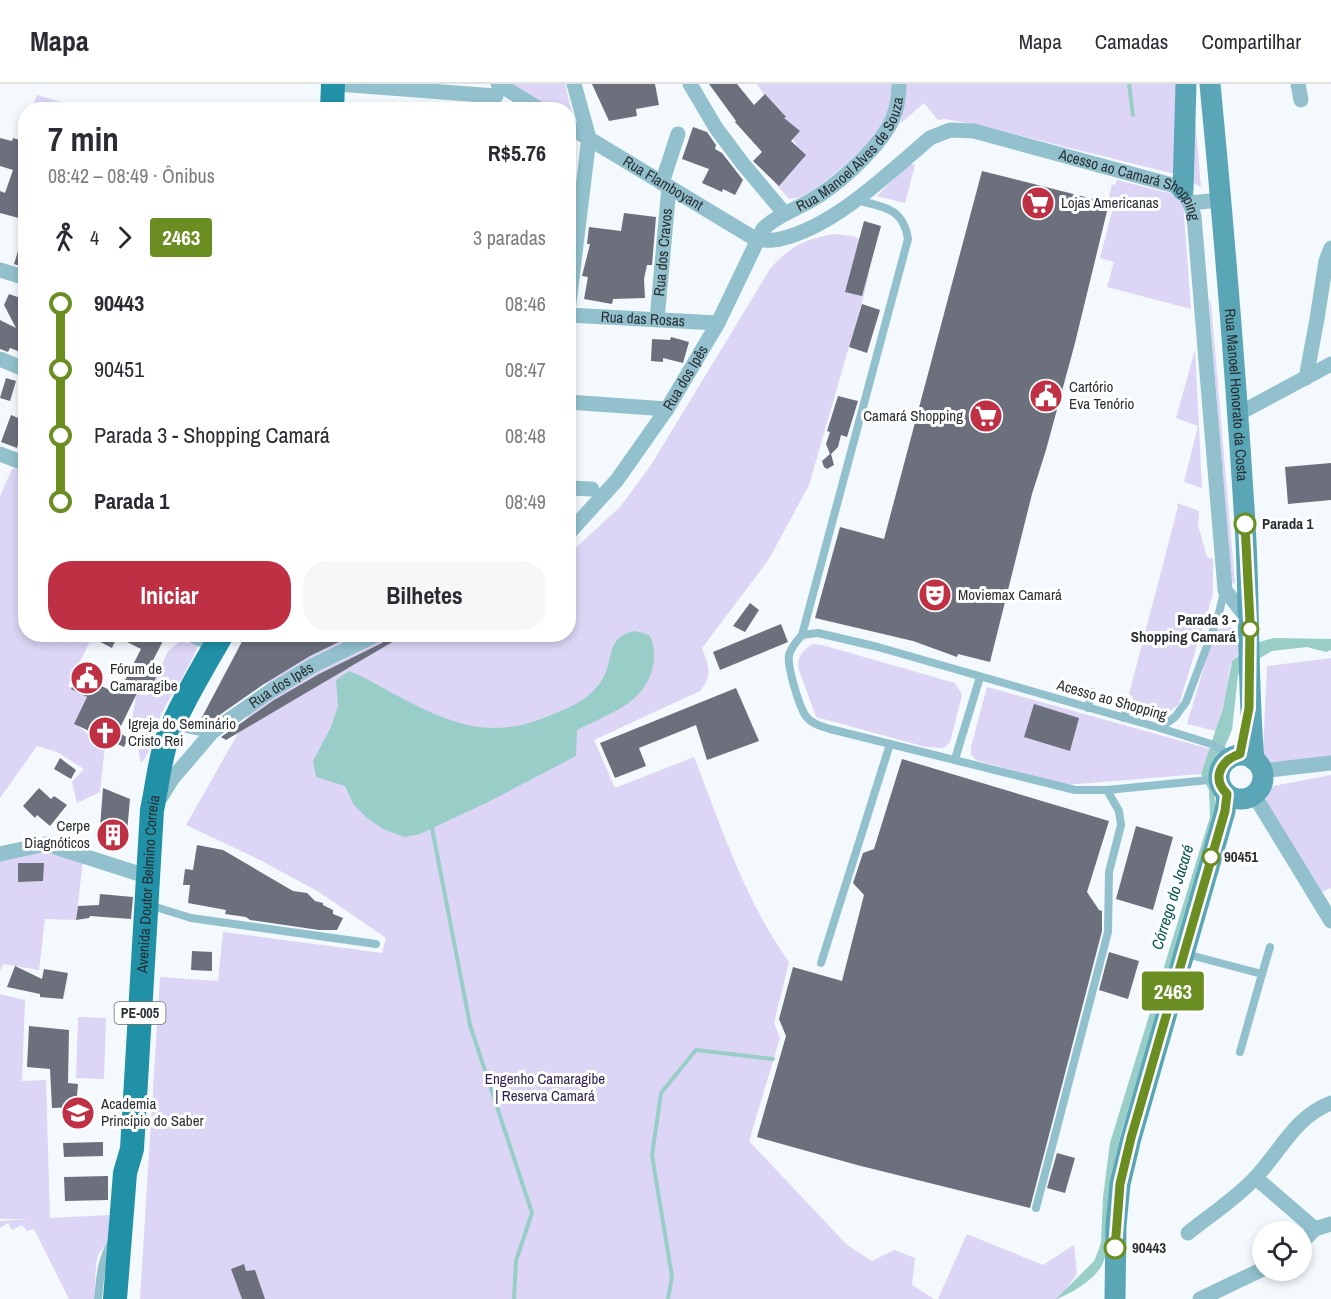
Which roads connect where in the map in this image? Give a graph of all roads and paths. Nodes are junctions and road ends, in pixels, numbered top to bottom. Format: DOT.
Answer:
graph roads {
  1 [pos="335,84"];
  2 [pos="574,84"];
  3 [pos="690,84"];
  4 [pos="899,84"];
  5 [pos="1186,84"];
  6 [pos="1210,84"];
  7 [pos="1298,84"];
  8 [pos="497,93"];
  9 [pos="1301,100"];
  10 [pos="333,102"];
  11 [pos="520,102"];
  12 [pos="576,131"];
  13 [pos="678,134"];
  14 [pos="589,138"];
  15 [pos="665,185"];
  16 [pos="1186,196"];
  17 [pos="855,200"];
  18 [pos="1220,200"];
  19 [pos="785,214"];
  20 [pos="757,240"];
  21 [pos="576,246"];
  22 [pos="1331,248"];
  23 [pos="0,270"];
  24 [pos="18,276"];
  25 [pos="576,314"];
  26 [pos="657,320"];
  27 [pos="718,322"];
  28 [pos="0,359"];
  29 [pos="1331,364"];
  30 [pos="18,367"];
  31 [pos="1306,378"];
  32 [pos="576,403"];
  33 [pos="667,410"];
  34 [pos="1238,414"];
  35 [pos="0,454"];
  36 [pos="18,461"];
  37 [pos="576,488"];
  38 [pos="592,489"];
  39 [pos="576,525"];
  40 [pos="1225,590"];
  41 [pos="1250,631"];
  42 [pos="802,635"];
  43 [pos="218,642"];
  44 [pos="361,642"];
  45 [pos="980,677"];
  46 [pos="1092,692"];
  47 [pos="1128,703"];
  48 [pos="1088,708"];
  49 [pos="1124,718"];
  50 [pos="174,723"];
  51 [pos="1160,728"];
  52 [pos="213,732"];
  53 [pos="890,744"];
  54 [pos="1243,758"];
  55 [pos="955,759"];
  56 [pos="1331,763"];
  57 [pos="1107,790"];
  58 [pos="1225,791"];
  59 [pos="152,810"];
  60 [pos="0,854"];
  61 [pos="148,877"];
  62 [pos="147,904"];
  63 [pos="1331,921"];
  64 [pos="376,944"];
  65 [pos="1270,947"];
  66 [pos="1184,953"];
  67 [pos="821,963"];
  68 [pos="1262,974"];
  69 [pos="1240,1052"];
  70 [pos="1331,1102"];
  71 [pos="132,1149"];
  72 [pos="1256,1178"];
  73 [pos="1036,1208"];
  74 [pos="122,1224"];
  75 [pos="1331,1224"];
  76 [pos="1315,1229"];
  77 [pos="1312,1232"];
  78 [pos="1188,1233"];
  79 [pos="1252,1274"];
  80 [pos="98,1299"];
  81 [pos="115,1299"];
  82 [pos="127,1299"];
  83 [pos="1115,1299"];
  84 [pos="1200,1299"];
  1 -- 8 [label="street"];
  1 -- 10 [label="main road"];
  2 -- 14 [label="street"];
  3 -- 19 [label="street"];
  4 -- 19 [label="street, Rua Manoel Alves de Souza"];
  5 -- 16 [label="street"];
  6 -- 18 [label="street, Rua Manoel Honorato da Costa"];
  7 -- 9 [label="street"];
  8 -- 11 [label="street"];
  12 -- 14 [label="street, Rua Flamboyant"];
  13 -- 15 [label="street, Rua dos Cravos"];
  14 -- 15 [label="street, Rua Flamboyant"];
  14 -- 21 [label="street"];
  15 -- 20 [label="street, Rua Flamboyant"];
  15 -- 26 [label="street, Rua dos Cravos"];
  16 -- 17 [label="street, Acesso ao Camará Shopping"];
  16 -- 18 [label="street"];
  16 -- 40 [label="street, Acesso ao Camará Shopping"];
  17 -- 20 [label="street, Acesso ao Camará Shopping"];
  17 -- 42 [label="lane"];
  18 -- 34 [label="street, Rua Manoel Honorato da Costa"];
  19 -- 20 [label="street, Rua dos Ipês"];
  20 -- 27 [label="street, Rua dos Ipês"];
  22 -- 31 [label="street"];
  23 -- 24 [label="street"];
  25 -- 26 [label="street, Rua das Rosas"];
  26 -- 27 [label="street, Rua das Rosas"];
  27 -- 33 [label="street, Rua dos Ipês"];
  28 -- 30 [label="street"];
  29 -- 31 [label="street"];
  31 -- 34 [label="street"];
  32 -- 33 [label="street"];
  33 -- 39 [label="street, Rua dos Ipês"];
  34 -- 41 [label="street, Rua Manoel Honorato da Costa"];
  35 -- 36 [label="street"];
  37 -- 38 [label="street"];
  40 -- 41 [label="street"];
  40 -- 51 [label="lane"];
  41 -- 54 [label="street, Rua Manoel Honorato da Costa"];
  42 -- 45 [label="lane, Acesso ao Shopping"];
  42 -- 53 [label="lane"];
  43 -- 50 [label="main road, Avenida Doutor Belmino Correia / PE-005"];
  44 -- 52 [label="street, Rua dos Ipês"];
  45 -- 48 [label="lane, Acesso ao Shopping"];
  45 -- 55 [label="lane"];
  46 -- 48 [label="lane"];
  47 -- 49 [label="lane"];
  48 -- 49 [label="lane, Acesso ao Shopping"];
  49 -- 51 [label="lane, Acesso ao Shopping"];
  50 -- 52 [label="street"];
  50 -- 59 [label="main road, Avenida Doutor Belmino Correia / PE-005"];
  51 -- 54 [label="lane, Acesso ao Shopping"];
  52 -- 59 [label="street, Rua dos Ipês"];
  53 -- 55 [label="lane"];
  53 -- 67 [label="lane"];
  54 -- 56 [label="street"];
  54 -- 58 [label="street"];
  54 -- 58 [label="street"];
  55 -- 57 [label="lane"];
  57 -- 58 [label="lane"];
  57 -- 73 [label="lane"];
  58 -- 63 [label="street"];
  58 -- 66 [label="street"];
  59 -- 61 [label="main road, Avenida Doutor Belmino Correia / PE-005"];
  60 -- 61 [label="street"];
  61 -- 62 [label="main road, Avenida Doutor Belmino Correia / PE-005"];
  62 -- 64 [label="lane"];
  62 -- 71 [label="main road, Avenida Doutor Belmino Correia / PE-005"];
  65 -- 68 [label="lane"];
  66 -- 68 [label="lane"];
  66 -- 83 [label="street"];
  68 -- 69 [label="lane"];
  70 -- 72 [label="street"];
  71 -- 74 [label="main road, Avenida Doutor Belmino Correia / PE-005"];
  71 -- 82 [label="main road, Avenida Doutor Belmino Correia / PE-005"];
  72 -- 76 [label="street"];
  72 -- 78 [label="street"];
  74 -- 80 [label="lane"];
  74 -- 81 [label="main road, Avenida Doutor Belmino Correia / PE-005"];
  75 -- 76 [label="street"];
  76 -- 77 [label="street"];
  79 -- 84 [label="street"];
}
